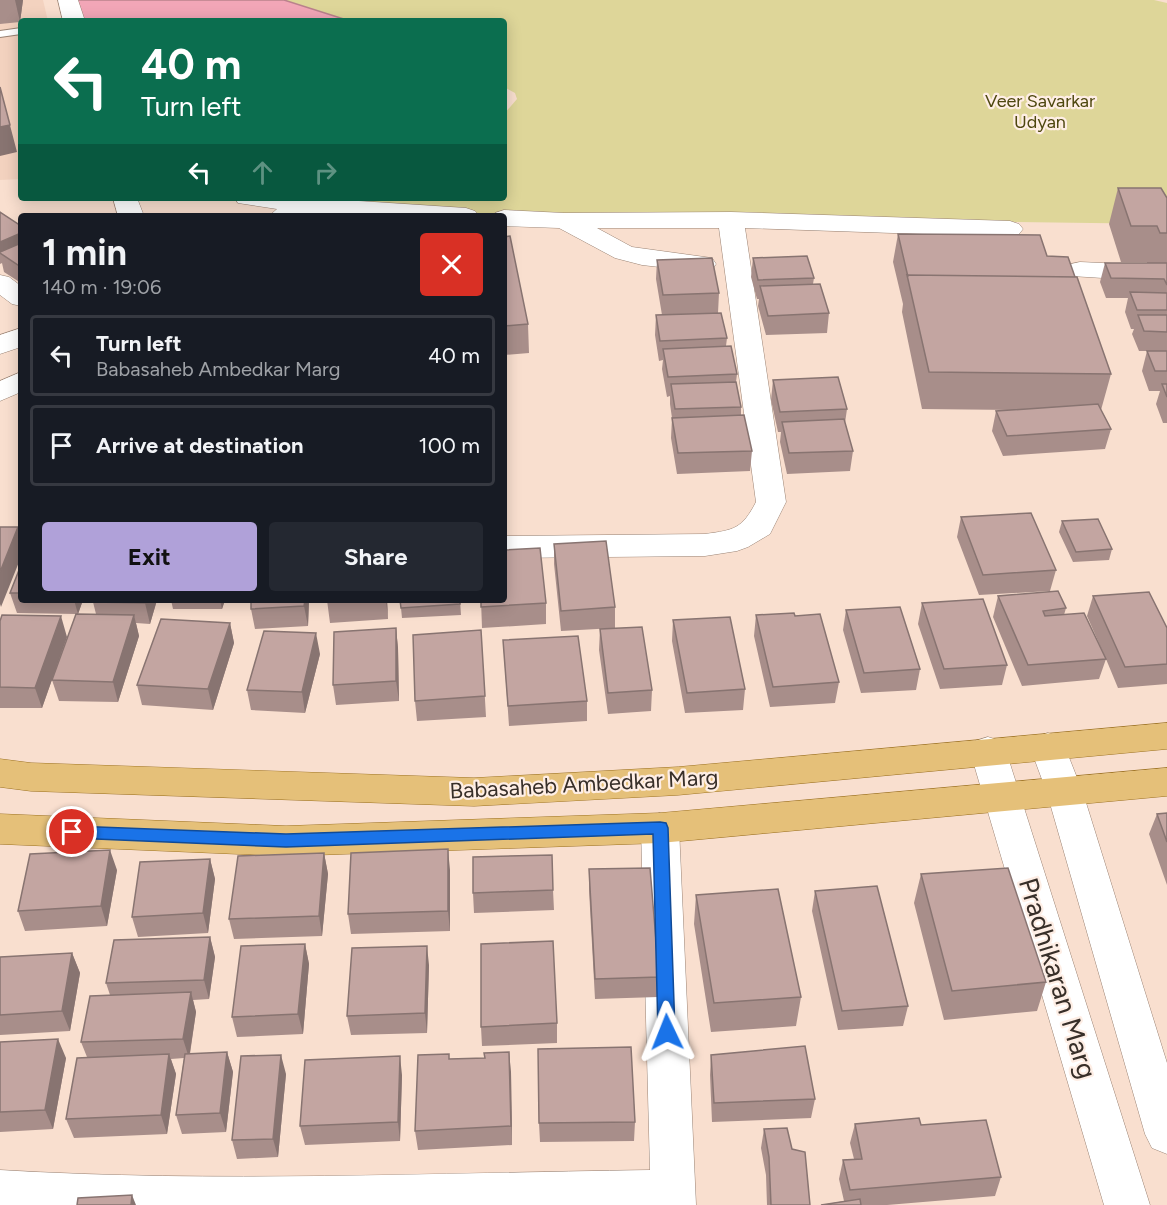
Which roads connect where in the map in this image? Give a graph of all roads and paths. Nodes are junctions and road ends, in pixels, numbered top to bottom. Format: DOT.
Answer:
graph roads {
  1 [pos="68,0"];
  2 [pos="73,18"];
  3 [pos="18,31"];
  4 [pos="0,34"];
  5 [pos="273,201"];
  6 [pos="308,205"];
  7 [pos="289,213"];
  8 [pos="352,213"];
  9 [pos="507,218"];
  10 [pos="731,220"];
  11 [pos="564,221"];
  12 [pos="1010,229"];
  13 [pos="737,268"];
  14 [pos="1080,270"];
  15 [pos="1167,274"];
  16 [pos="0,283"];
  17 [pos="18,296"];
  18 [pos="18,337"];
  19 [pos="0,346"];
  20 [pos="18,383"];
  21 [pos="0,392"];
  22 [pos="0,403"];
  23 [pos="18,404"];
  24 [pos="507,547"];
  25 [pos="1167,736"];
  26 [pos="1048,747"];
  27 [pos="988,752"];
  28 [pos="0,773"];
  29 [pos="1167,782"];
  30 [pos="1065,793"];
  31 [pos="1003,798"];
  32 [pos="660,828"];
  33 [pos="0,829"];
  34 [pos="1167,1134"];
  35 [pos="0,1191"];
  36 [pos="672,1198"];
  37 [pos="224,1201"];
  38 [pos="1127,1205"];
  1 -- 2 [label="street"];
  3 -- 4 [label="lane"];
  5 -- 6 [label="street"];
  6 -- 7 [label="street"];
  6 -- 8 [label="street"];
  9 -- 11 [label="street"];
  10 -- 11 [label="street"];
  10 -- 12 [label="street"];
  10 -- 13 [label="street"];
  11 -- 13 [label="street"];
  13 -- 24 [label="street"];
  14 -- 15 [label="street"];
  16 -- 17 [label="street"];
  18 -- 19 [label="street"];
  20 -- 21 [label="street"];
  22 -- 23 [label="street"];
  25 -- 26 [label="main road, Babasaheb Ambedkar Marg"];
  26 -- 27 [label="main road, Babasaheb Ambedkar Marg"];
  26 -- 30 [label="street"];
  27 -- 28 [label="main road, Babasaheb Ambedkar Marg"];
  27 -- 31 [label="street, Pradhikaran Marg"];
  29 -- 30 [label="main road, Babasaheb Ambedkar Marg"];
  30 -- 31 [label="main road, Babasaheb Ambedkar Marg"];
  30 -- 34 [label="street"];
  31 -- 32 [label="main road, Babasaheb Ambedkar Marg"];
  31 -- 38 [label="street, Pradhikaran Marg"];
  32 -- 33 [label="main road, Babasaheb Ambedkar Marg"];
  32 -- 36 [label="street"];
  35 -- 37 [label="street"];
  36 -- 37 [label="street"];
}
